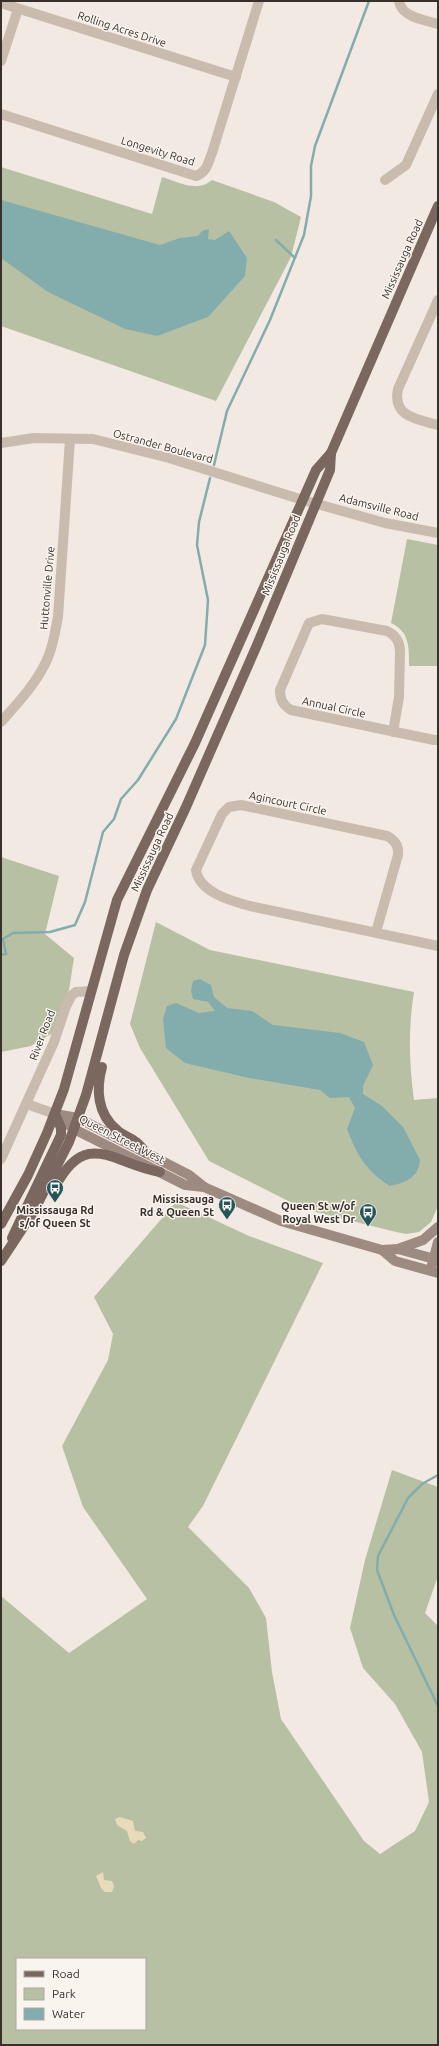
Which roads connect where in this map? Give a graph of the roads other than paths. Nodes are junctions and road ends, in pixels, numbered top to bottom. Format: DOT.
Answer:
graph roads {
  1 [pos="259,1"];
  2 [pos="399,1"];
  3 [pos="1,3"];
  4 [pos="18,9"];
  5 [pos="438,24"];
  6 [pos="1,61"];
  7 [pos="236,77"];
  8 [pos="438,94"];
  9 [pos="1,114"];
  10 [pos="385,180"];
  11 [pos="438,206"];
  12 [pos="438,300"];
  13 [pos="438,425"];
  14 [pos="70,440"];
  15 [pos="1,443"];
  16 [pos="331,453"];
  17 [pos="304,500"];
  18 [pos="315,503"];
  19 [pos="438,533"];
  20 [pos="1,722"];
  21 [pos="393,732"];
  22 [pos="438,740"];
  23 [pos="376,932"];
  24 [pos="438,946"];
  25 [pos="91,991"];
  26 [pos="103,1037"];
  27 [pos="27,1104"];
  28 [pos="54,1114"];
  29 [pos="78,1118"];
  30 [pos="74,1129"];
  31 [pos="146,1153"];
  32 [pos="1,1159"];
  33 [pos="160,1172"];
  34 [pos="204,1187"];
  35 [pos="1,1224"];
  36 [pos="438,1227"];
  37 [pos="22,1230"];
  38 [pos="438,1242"];
  39 [pos="10,1249"];
  40 [pos="398,1249"];
  41 [pos="382,1250"];
  42 [pos="436,1260"];
  43 [pos="1,1262"];
  44 [pos="434,1272"];
  1 -- 7 [label="street, Longevity Road"];
  2 -- 5 [label="street"];
  3 -- 4 [label="street, Rolling Acres Drive"];
  4 -- 6 [label="street"];
  4 -- 7 [label="street, Rolling Acres Drive"];
  7 -- 9 [label="street, Longevity Road"];
  8 -- 10 [label="street"];
  11 -- 16 [label="main road, Mississauga Road"];
  12 -- 13 [label="street"];
  14 -- 15 [label="street, Ostrander Boulevard"];
  14 -- 17 [label="street, Ostrander Boulevard"];
  14 -- 20 [label="street, Huttonville Drive"];
  16 -- 17 [label="main road, Mississauga Road"];
  16 -- 18 [label="main road, Mississauga Road"];
  17 -- 18 [label="street, Ostrander Boulevard"];
  17 -- 25 [label="main road, Mississauga Road"];
  18 -- 19 [label="street, Adamsville Road"];
  18 -- 26 [label="main road, Mississauga Road"];
  21 -- 21 [label="street, Annual Circle"];
  21 -- 22 [label="street, Annual Circle"];
  23 -- 23 [label="street, Agincourt Circle"];
  23 -- 24 [label="street, Agincourt Circle"];
  25 -- 27 [label="street, River Road"];
  25 -- 28 [label="main road, Mississauga Road"];
  26 -- 29 [label="main road, Mississauga Road"];
  26 -- 31 [label="main road"];
  27 -- 28 [label="street"];
  27 -- 32 [label="street, River Road"];
  28 -- 29 [label="main road, Queen Street West"];
  28 -- 30 [label="main road, Queen Street West"];
  28 -- 35 [label="main road, Mississauga Road"];
  28 -- 39 [label="main road"];
  29 -- 30 [label="main road, Mississauga Road"];
  29 -- 31 [label="main road, Queen Street West"];
  30 -- 33 [label="main road, Queen Street West"];
  30 -- 37 [label="main road, Mississauga Road"];
  31 -- 34 [label="main road, Queen Street West"];
  33 -- 34 [label="main road, Queen Street West"];
  33 -- 37 [label="main road"];
  34 -- 41 [label="main road, Queen Street West"];
  36 -- 40 [label="main road"];
  37 -- 39 [label="main road, Mississauga Road"];
  38 -- 42 [label="main road"];
  39 -- 43 [label="main road, Mississauga Road"];
  40 -- 41 [label="main road, Queen Street West"];
  40 -- 42 [label="main road, Queen Street West"];
  41 -- 44 [label="main road, Queen Street West"];
  42 -- 44 [label="main road"];
}
